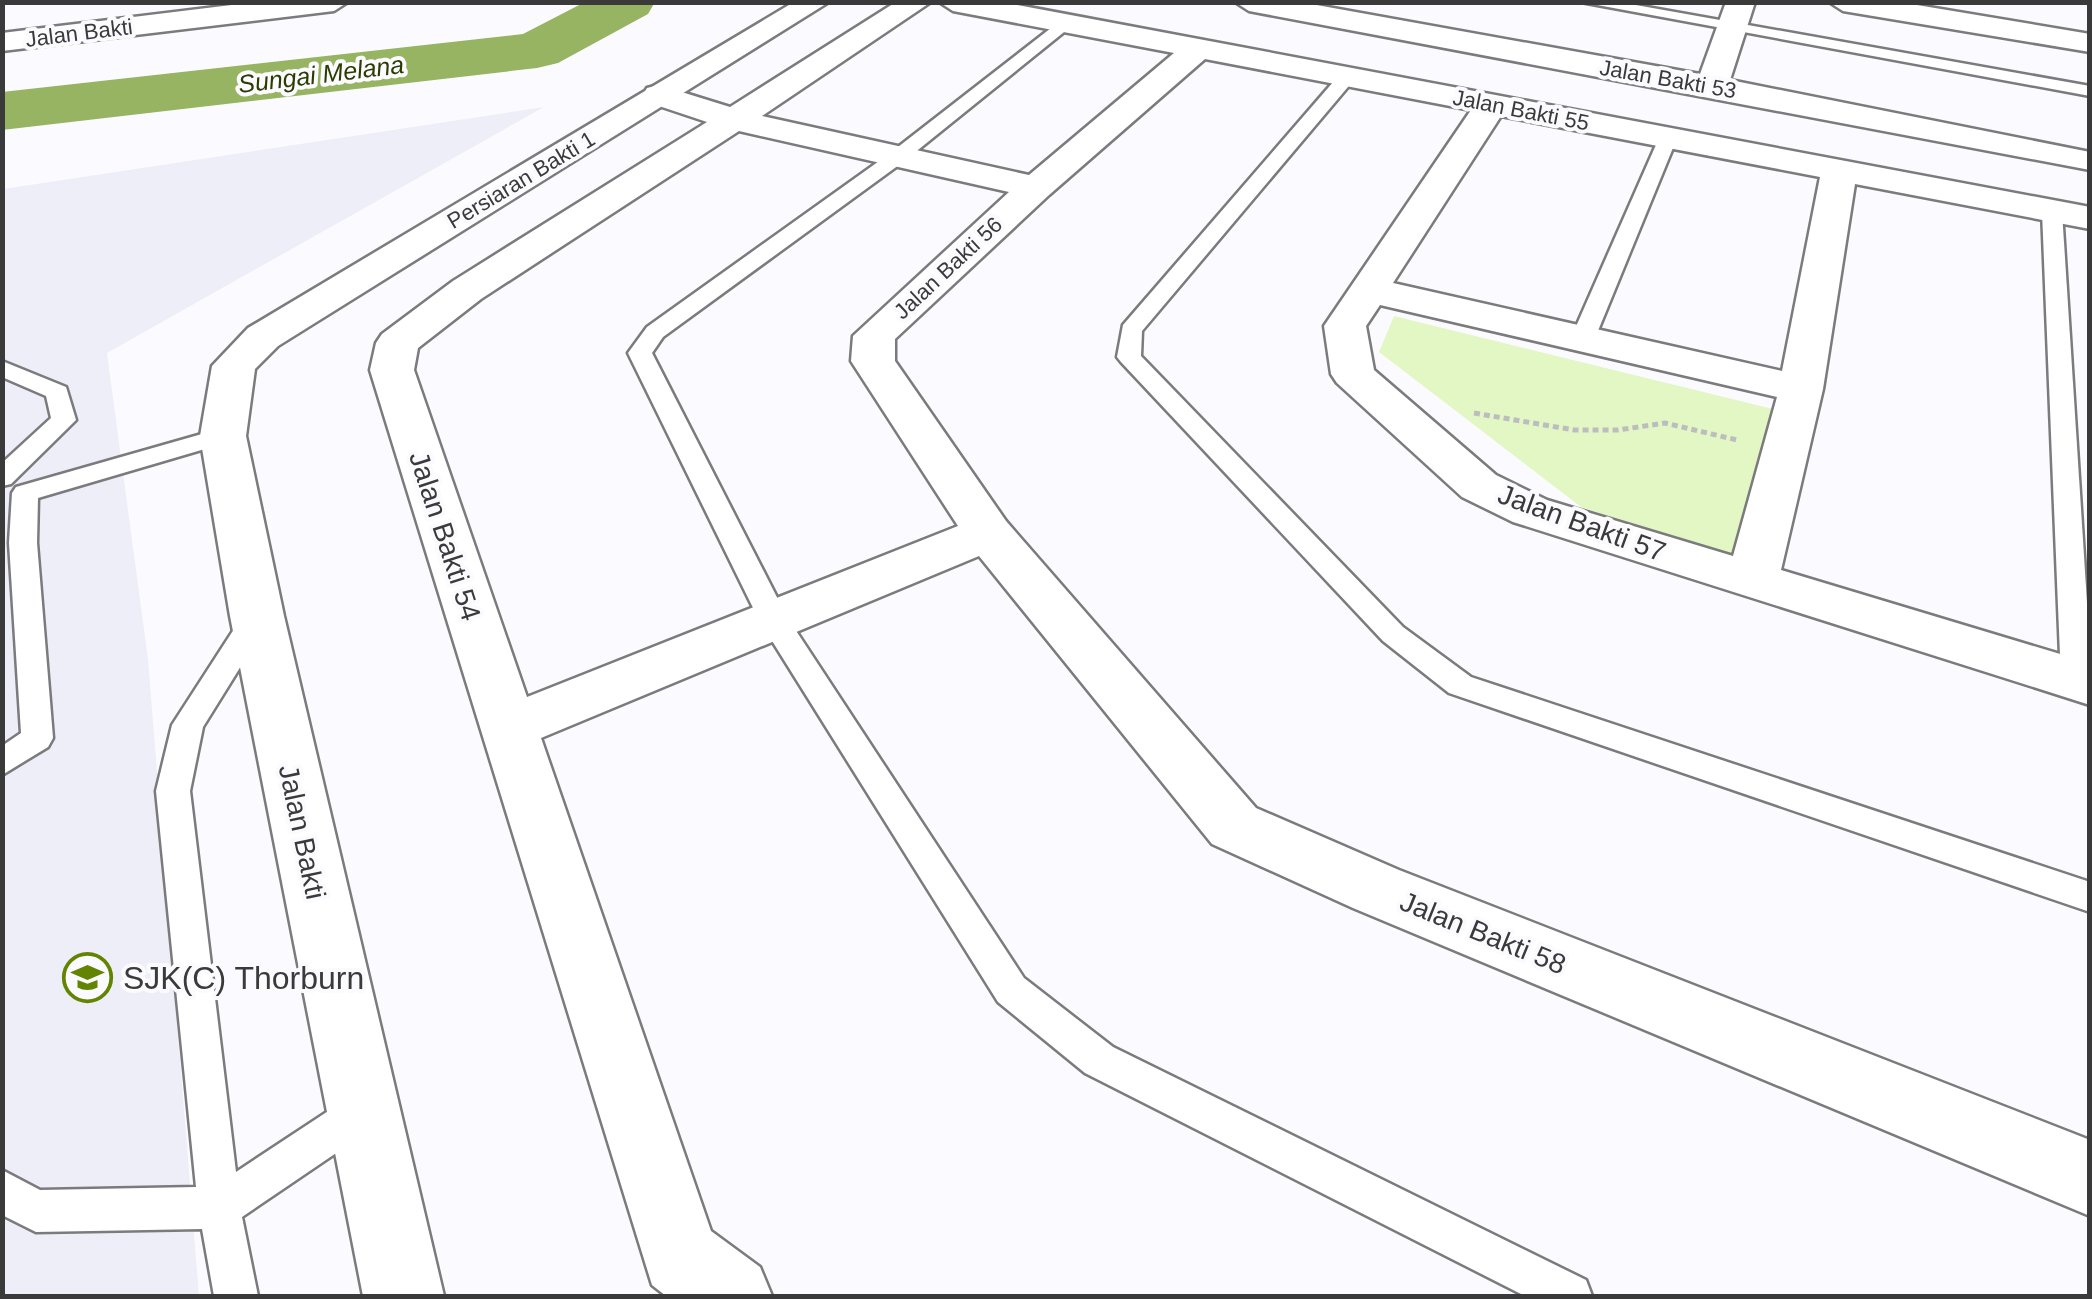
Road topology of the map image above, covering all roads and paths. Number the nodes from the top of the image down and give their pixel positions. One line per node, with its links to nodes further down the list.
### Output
1 (92, 2): 12 (street)
2 (334, 2): 12 (street, Jalan Bakti)
3 (815, 2): 19 (street, Persiaran Bakti 1)
4 (917, 2): 21 (street, Jalan Bakti 54)
5 (953, 2): 11 (street, Jalan Bakti 55)
6 (1249, 2): 9 (street, Jalan Bakti 53)
7 (1590, 2): 10 (lane)
8 (1843, 2): 14 (street)
9 (1342, 10): 17 (street, Jalan Bakti 53)
10 (1737, 15): 17 (street); 18 (lane)
11 (1066, 24): 15 (street, Jalan Bakti 55); 23 (lane)
12 (80, 33): 13 (street, Jalan Bakti)
13 (2, 42)
14 (2090, 42)
15 (1198, 49): 16 (street, Jalan Bakti 55); 26 (street, Jalan Bakti 56)
16 (1347, 77): 20 (street, Jalan Bakti 55); 45 (lane)
17 (1712, 86): 24 (street, Jalan Bakti 53)
18 (2090, 91)
19 (658, 96): 21 (street); 31 (street, Persiaran Bakti 1)
20 (1492, 104): 22 (street, Jalan Bakti 55); 29 (street, Jalan Bakti 57)
21 (736, 120): 23 (street); 43 (street, Jalan Bakti 54)
22 (1668, 138): 25 (street, Jalan Bakti 55); 30 (lane)
23 (896, 158): 26 (street); 41 (lane)
24 (2085, 161)
25 (1839, 170): 27 (street, Jalan Bakti 55); 33 (street)
26 (1036, 186): 38 (street, Jalan Bakti 56)
27 (2052, 211): 28 (street, Jalan Bakti 55); 42 (lane)
28 (2090, 218)
29 (1369, 290): 30 (street); 39 (street, Jalan Bakti 57)
30 (1583, 338): 33 (street)
31 (234, 366): 35 (street, Jalan Bakti)
32 (2, 368): 37 (lane)
33 (1801, 388): 36 (street)
34 (1457, 412): 36 (path)
35 (223, 436): 37 (lane); 40 (street, Jalan Bakti)
36 (1784, 454): 39 (street)
37 (11, 482): 44 (lane)
38 (988, 533): 41 (street); 47 (street, Jalan Bakti 58)
39 (1752, 581): 42 (street, Jalan Bakti 57)
40 (256, 616): 46 (street, Jalan Bakti); 49 (lane)
41 (774, 620): 43 (street); 53 (lane)
42 (2083, 682)
43 (508, 728): 52 (street, Jalan Bakti 54)
44 (2, 763)
45 (2090, 898)
46 (362, 1112): 49 (lane); 51 (street, Jalan Bakti)
47 (2090, 1178)
48 (2, 1192): 49 (lane)
49 (219, 1208): 50 (lane)
50 (236, 1296)
51 (402, 1296)
52 (731, 1296)
53 (1570, 1296)

